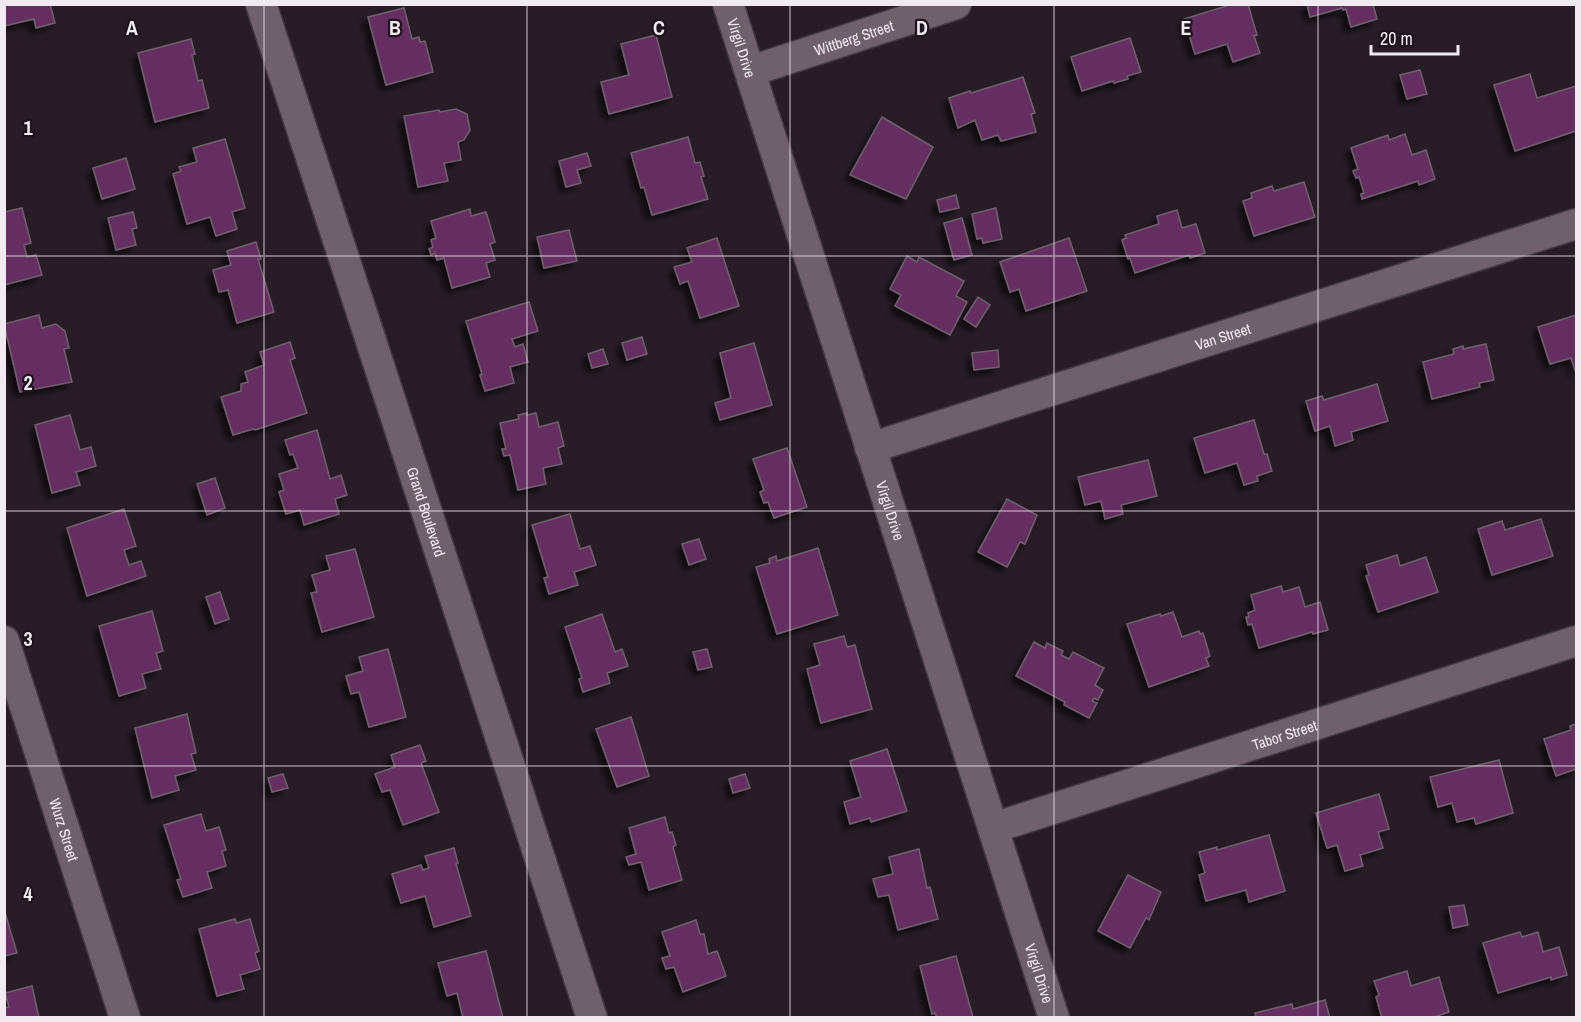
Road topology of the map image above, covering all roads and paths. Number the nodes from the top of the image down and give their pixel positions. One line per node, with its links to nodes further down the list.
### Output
1 (261, 4): 11 (street, Grand Boulevard)
2 (728, 4): 4 (street, Virgil Drive)
3 (956, 4): 4 (street, Wittberg Street)
4 (751, 71): 6 (street, Virgil Drive)
5 (1576, 224): 6 (street, Van Street)
6 (870, 448): 9 (street, Virgil Drive)
7 (1576, 641): 9 (street, Tabor Street)
8 (4, 642): 10 (street, Wurz Street)
9 (993, 828): 12 (street, Virgil Drive)
10 (124, 1017)
11 (592, 1017)
12 (1054, 1017)

